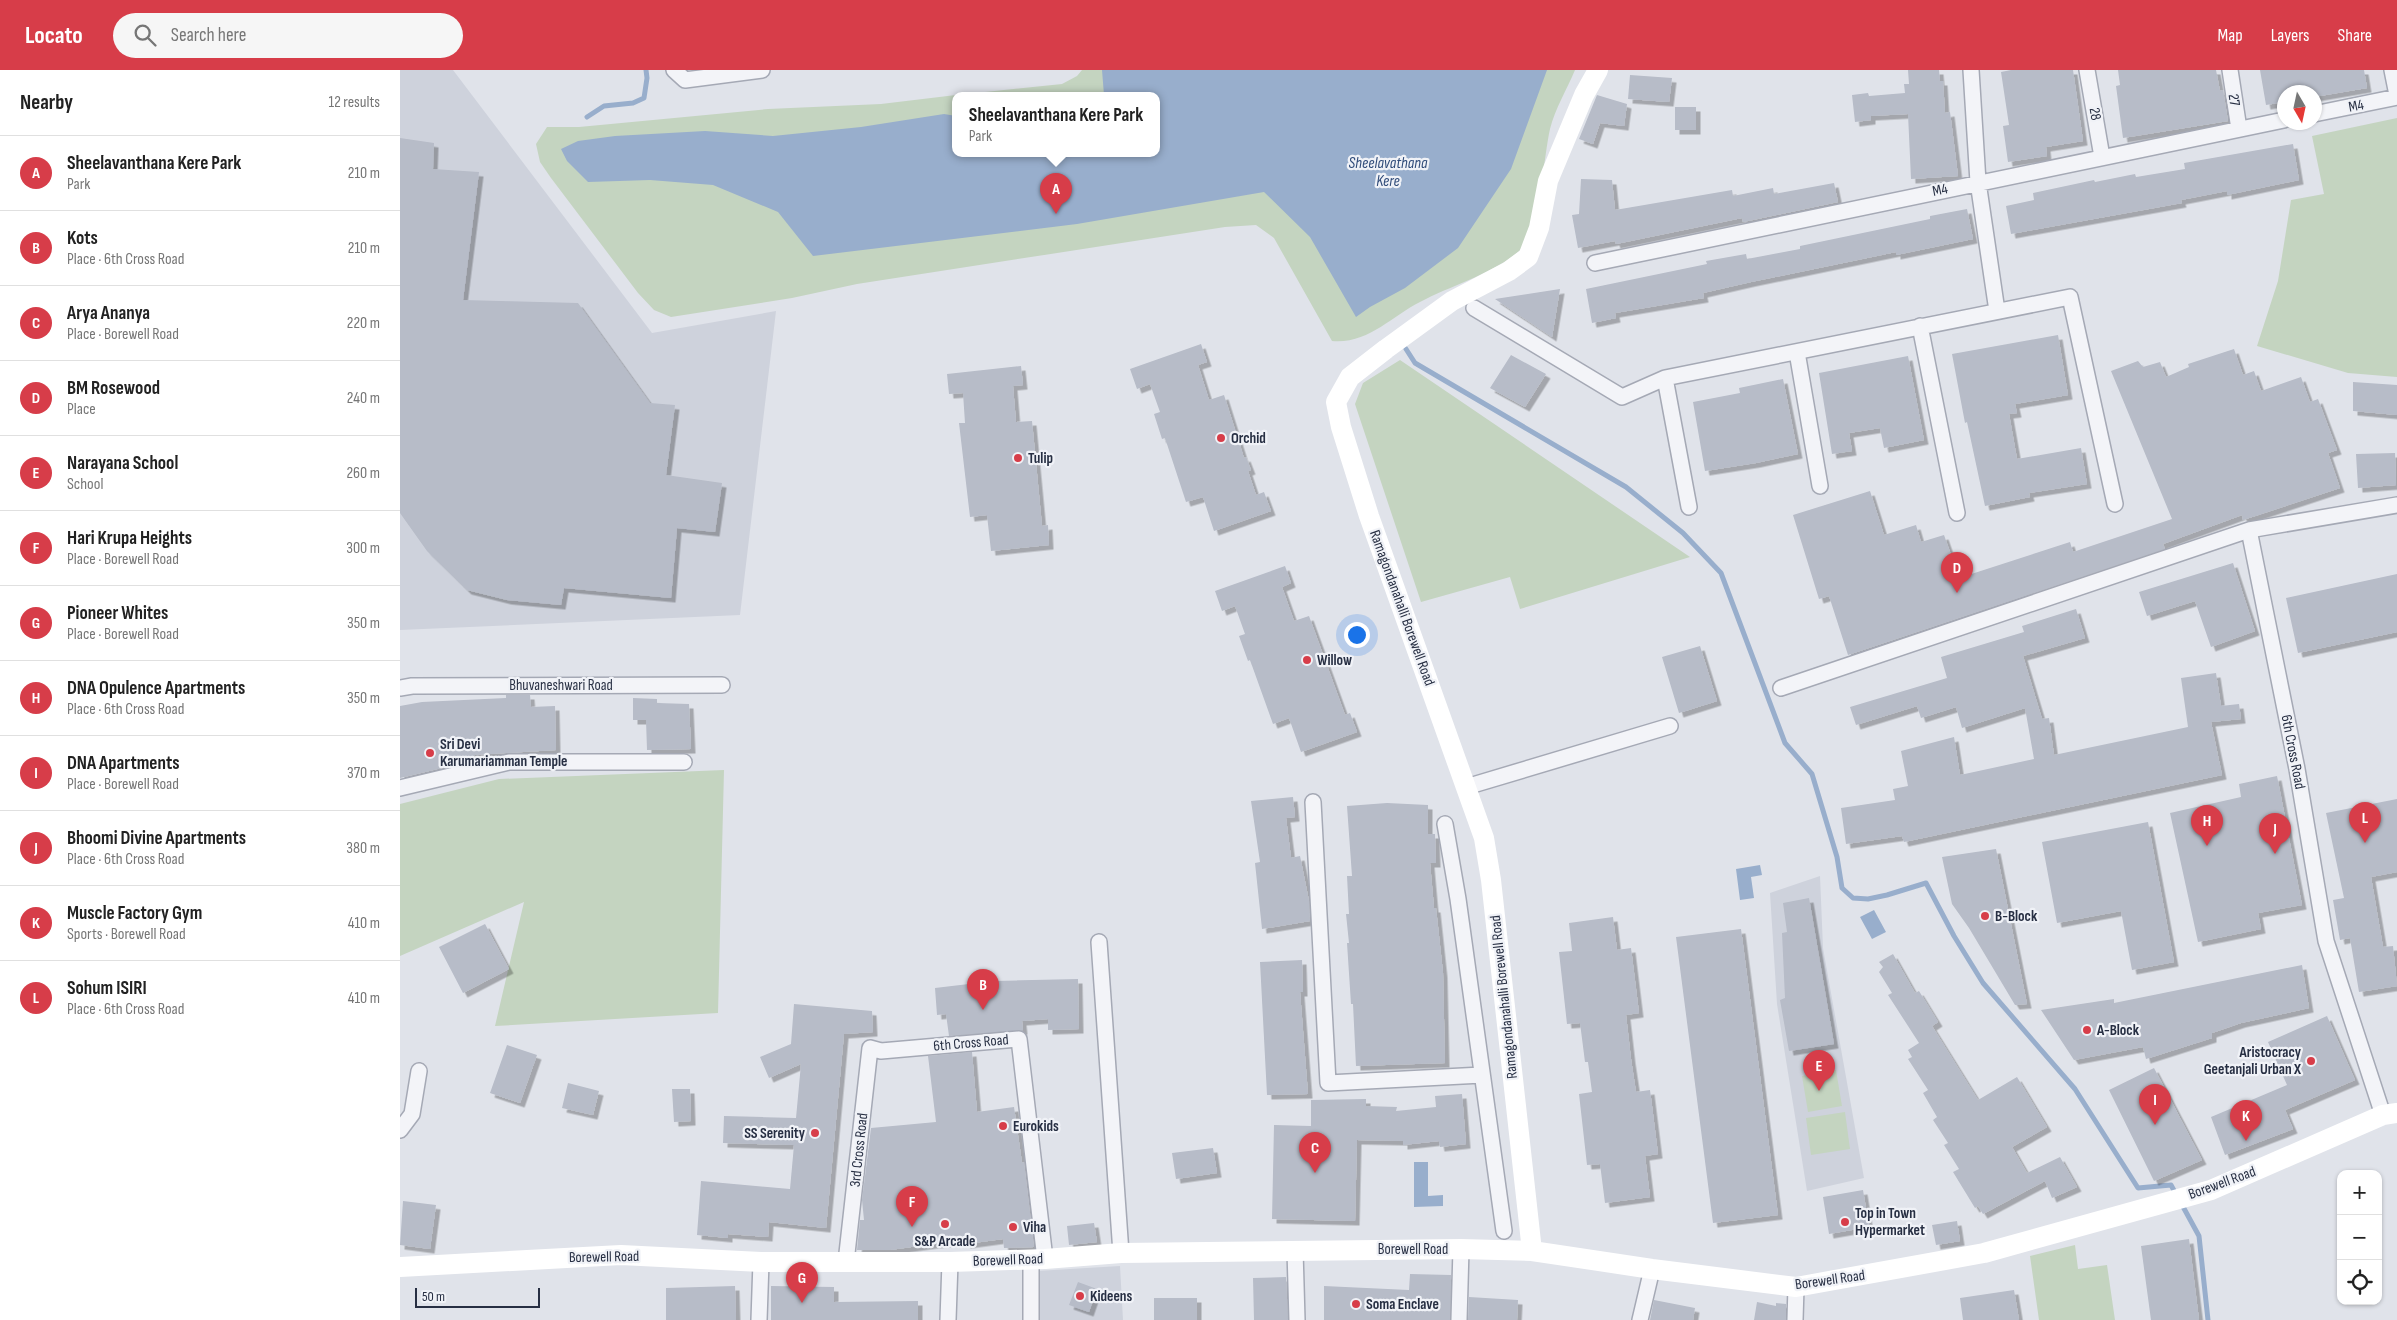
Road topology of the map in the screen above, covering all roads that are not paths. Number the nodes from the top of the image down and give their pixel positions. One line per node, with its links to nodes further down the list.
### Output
1 (674, 70): 2 (street)
2 (762, 70)
3 (1598, 70): 31 (street, Ramagondanahalli Borewell Road)
4 (1971, 70): 13 (street)
5 (2087, 70): 12 (street, 28)
6 (2230, 70): 11 (street, 27)
7 (2392, 70): 8 (street)
8 (2397, 96): 9 (street, M4)
9 (2322, 112)
10 (2277, 121): 11 (street, M4)
11 (2239, 129): 12 (street, M4)
12 (2102, 157): 13 (street, M4)
13 (1978, 182): 14 (street, M4); 16 (street)
14 (1595, 263)
15 (1474, 308): 19 (street)
16 (1997, 311): 17 (street); 21 (street)
17 (1920, 326): 18 (street); 24 (street)
18 (1797, 352): 19 (street); 20 (street)
19 (1665, 378): 23 (street)
20 (1820, 486)
21 (2115, 504)
22 (2397, 505): 25 (street)
23 (1689, 507)
24 (1957, 513)
25 (2249, 530): 28 (street); 39 (street, 6th Cross Road)
26 (722, 685): 27 (street, Bhuvaneshwari Road)
27 (400, 688)
28 (1781, 688)
29 (1670, 726): 31 (street)
30 (684, 762): 32 (street)
31 (1466, 787): 44 (street, Ramagondanahalli Borewell Road)
32 (400, 788)
33 (1313, 802): 38 (street)
34 (1444, 824): 38 (street)
35 (1099, 942): 45 (street)
36 (880, 1051): 46 (street, 6th Cross Road); 48 (street, 3rd Cross Road)
37 (419, 1071): 40 (street)
38 (1482, 1075): 41 (street)
39 (2390, 1114): 52 (street, Borewell Road)
40 (400, 1130)
41 (1504, 1231)
42 (1461, 1249): 43 (street, Borewell Road); 44 (street, Borewell Road); 57 (street)
43 (1295, 1250): 45 (street, Borewell Road); 56 (street)
44 (1532, 1251): 51 (street, Borewell Road)
45 (1121, 1253): 46 (street, Borewell Road)
46 (1038, 1259): 49 (street, Borewell Road); 55 (street)
47 (761, 1262): 48 (street, Borewell Road); 50 (street, Borewell Road); 53 (street)
48 (846, 1262): 49 (street, Borewell Road)
49 (950, 1262): 54 (street)
50 (400, 1267)
51 (1652, 1269): 52 (street, Borewell Road); 58 (street)
52 (1796, 1287): 59 (street)
53 (759, 1320)
54 (948, 1320)
55 (1031, 1320)
56 (1297, 1320)
57 (1459, 1320)
58 (1640, 1320)
59 (1795, 1320)

